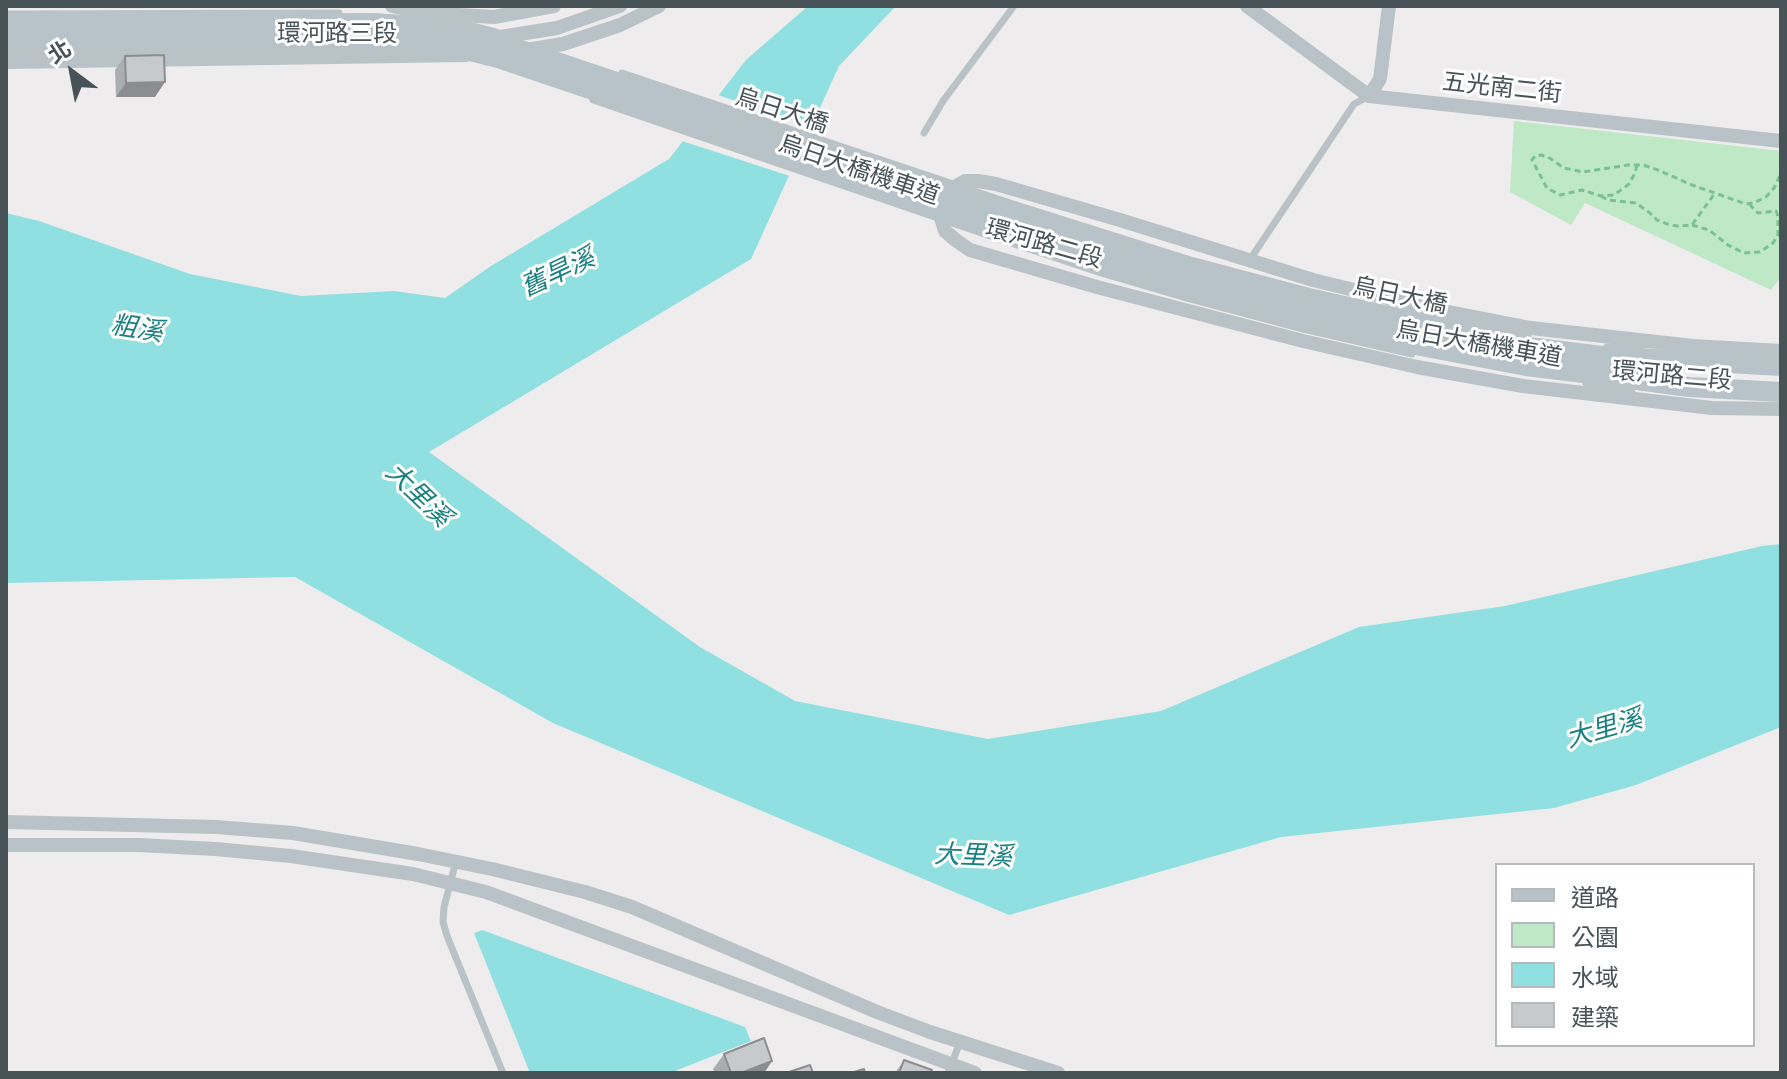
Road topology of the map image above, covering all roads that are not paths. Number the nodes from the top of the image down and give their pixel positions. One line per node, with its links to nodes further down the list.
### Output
1 (554, 6): 7 (street, 環河路三段)
2 (620, 6): 15 (street, 環河路三段)
3 (659, 6): 15 (street, 環河路三段)
4 (1014, 6): 19 (lane)
5 (1247, 6): 17 (street)
6 (1389, 6): 17 (street)
7 (390, 10): 13 (lane, bridge)
8 (342, 13): 9 (lane)
9 (6, 14)
10 (6, 25): 21 (street, 烏日大橋, bridge)
11 (6, 40): 21 (street, 烏日大橋, bridge)
12 (6, 52): 14 (lane, bridge)
13 (568, 55)
14 (469, 60)
15 (6, 61)
16 (613, 70): 21 (lane, 烏日大橋機車道, bridge)
17 (1369, 96): 20 (street, 五光南二街); 22 (lane)
18 (583, 97): 21 (lane, 烏日大橋機車道, bridge)
19 (924, 133)
20 (1781, 141)
21 (1107, 255): 25 (street, 烏日大橋); 27 (lane, 烏日大橋機車道)
22 (1249, 261): 23 (street, 環河路二段); 33 (street, 環河路二段)
23 (1693, 346): 24 (lane); 26 (street, 環河路二段)
24 (1605, 347)
25 (1528, 350): 28 (street, 環河路二段); 32 (street, 環河路二段)
26 (1781, 351)
27 (1419, 356)
28 (1781, 366)
29 (1494, 369): 30 (lane, 烏日大橋機車道)
30 (1554, 379)
31 (1584, 383): 33 (lane, 烏日大橋機車道)
32 (1781, 392)
33 (1693, 406): 34 (street, 環河路二段)
34 (1781, 409)
35 (6, 822): 37 (street)
36 (6, 845): 38 (street)
37 (456, 861): 38 (lane); 39 (street)
38 (450, 883): 40 (street); 41 (lane)
39 (960, 1042): 40 (lane); 43 (street)
40 (950, 1069): 42 (street)
41 (503, 1073)
42 (975, 1073)
43 (1058, 1073)

